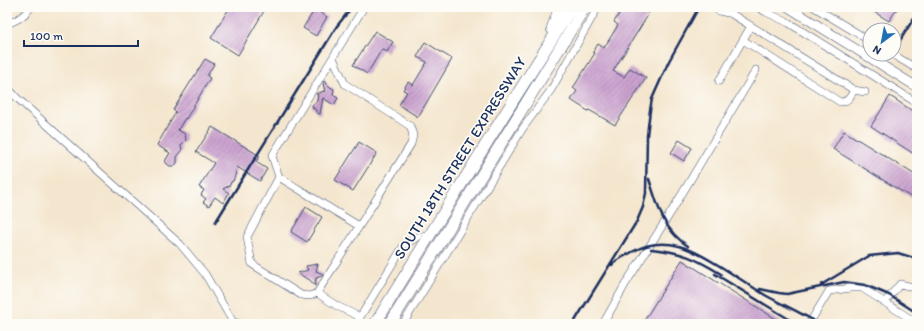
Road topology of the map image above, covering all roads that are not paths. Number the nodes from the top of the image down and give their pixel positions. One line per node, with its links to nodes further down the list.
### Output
1 (31, 7): 14 (street)
2 (364, 7): 18 (street)
3 (560, 7): 21 (highway)
4 (572, 7): 21 (highway, SOUTH 18TH STREET EXPRESSWAY)
5 (575, 7): 34 (street)
6 (585, 7): 39 (highway, SOUTH 18TH STREET EXPRESSWAY)
7 (598, 7): 40 (street)
8 (713, 7): 13 (street)
9 (722, 7): 13 (street)
10 (758, 7): 28 (street)
11 (788, 7): 25 (main road)
12 (814, 7): 16 (street)
13 (730, 13): 15 (street)
14 (7, 24)
15 (751, 26): 17 (street); 26 (street)
16 (862, 36)
17 (743, 40): 23 (street); 26 (street)
18 (333, 58): 29 (street); 30 (street)
19 (902, 60): 20 (street)
20 (917, 69)
21 (533, 70): 38 (highway, SOUTH 18TH STREET EXPRESSWAY, bridge)
22 (756, 70): 41 (street)
23 (719, 81)
24 (7, 87): 36 (street)
25 (917, 87)
26 (854, 90): 27 (street)
27 (865, 92)
28 (917, 104)
29 (279, 177): 30 (street); 32 (street)
30 (359, 226): 32 (street)
31 (917, 288): 33 (street)
32 (317, 293): 34 (street)
33 (885, 302): 35 (street); 42 (street)
34 (360, 317): 37 (street)
35 (917, 323)
36 (240, 324)
37 (356, 324)
38 (375, 324)
39 (390, 324)
40 (403, 324)
41 (603, 324)
42 (808, 324)

